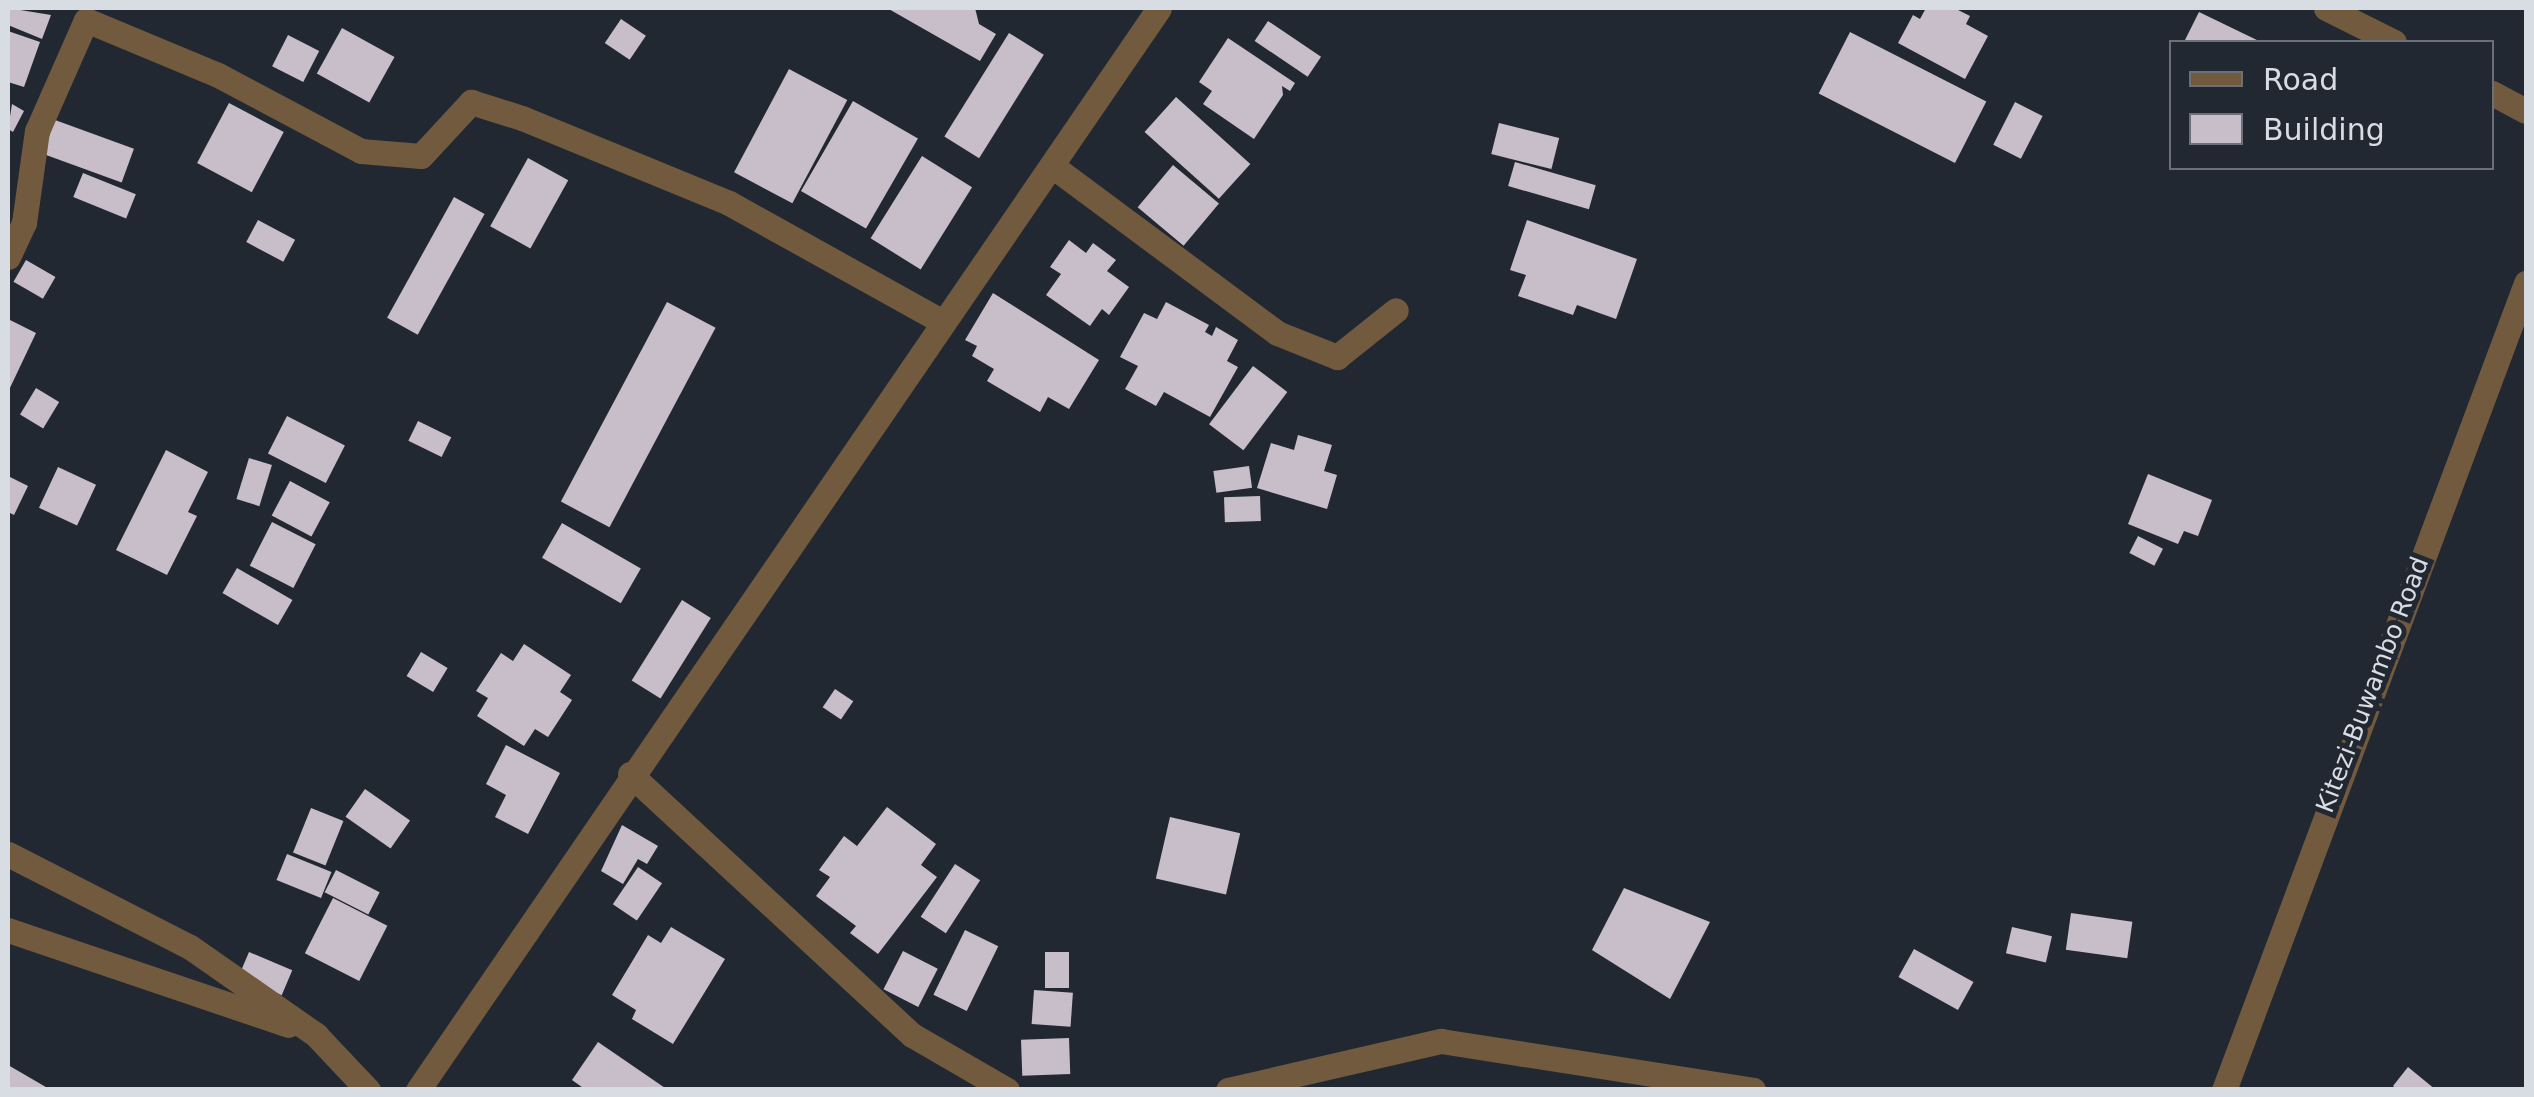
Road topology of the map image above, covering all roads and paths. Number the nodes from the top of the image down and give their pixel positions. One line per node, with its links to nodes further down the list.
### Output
1 (1159, 8): 6 (street)
2 (2326, 8): 3 (street)
3 (2390, 40)
4 (2494, 94): 5 (street)
5 (2526, 111)
6 (1054, 168): 9 (street); 10 (street)
7 (8, 257): 10 (street)
8 (2526, 283): 20 (street, Kitezi-Buwambo Road)
9 (1396, 310)
10 (941, 320): 11 (street)
11 (630, 774): 16 (street); 17 (street)
12 (8, 854): 14 (street)
13 (8, 930): 14 (street)
14 (316, 1035): 15 (street)
15 (368, 1090)
16 (418, 1090)
17 (1007, 1090)
18 (1228, 1090): 19 (street)
19 (1752, 1090)
20 (2224, 1090)

